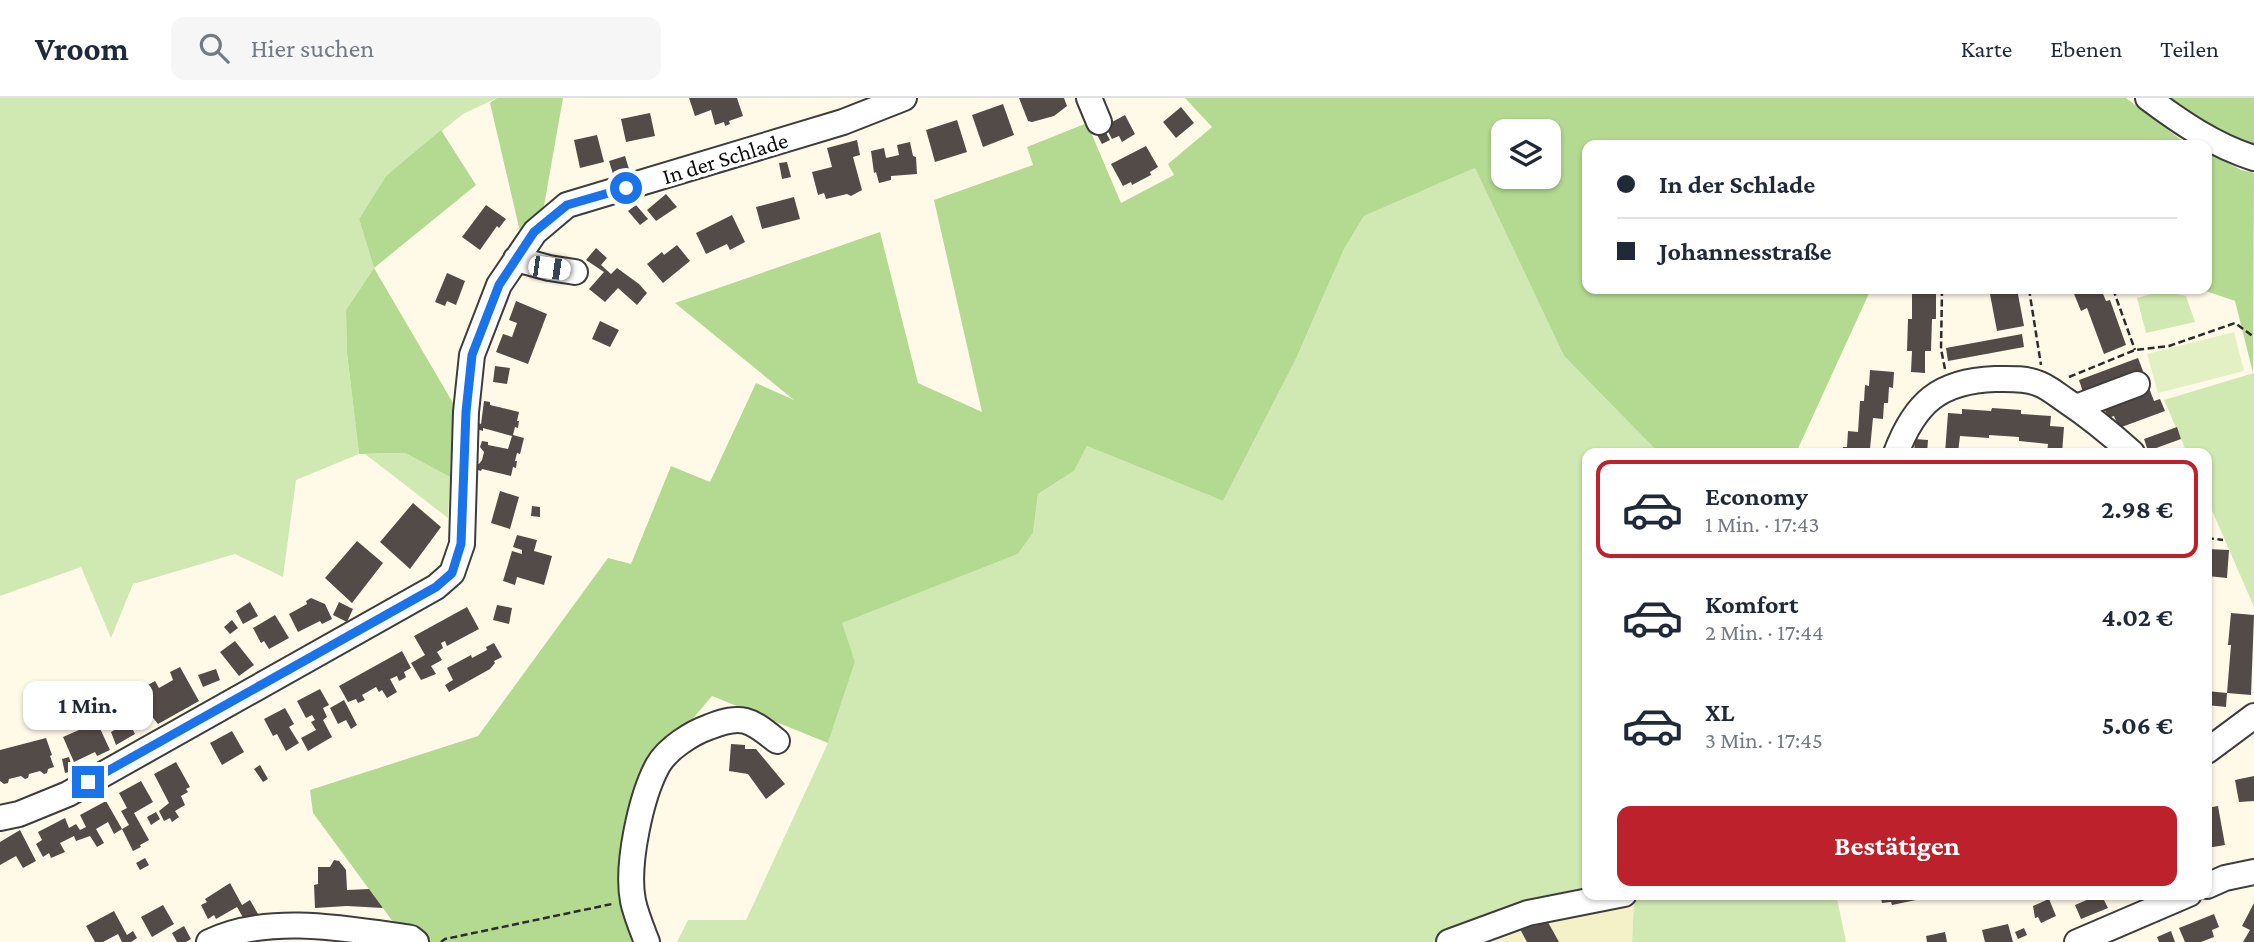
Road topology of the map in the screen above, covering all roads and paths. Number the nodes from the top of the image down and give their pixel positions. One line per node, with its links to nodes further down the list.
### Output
1 (904, 98): 6 (street, In der Schlade)
2 (1089, 98): 4 (street)
3 (2148, 98): 5 (street)
4 (1099, 122)
5 (2254, 158)
6 (516, 259): 7 (street); 24 (street, In der Schlade)
7 (575, 272)
8 (1942, 294): 15 (path)
9 (2030, 294): 13 (path)
10 (2115, 294): 12 (path)
11 (2254, 337): 12 (path)
12 (2135, 350): 13 (path)
13 (2041, 384): 15 (street); 16 (street)
14 (2137, 384): 16 (street)
15 (1948, 387): 17 (street)
16 (2076, 407): 18 (street)
17 (1898, 448)
18 (2126, 448)
19 (2212, 539): 20 (path)
20 (2223, 540)
21 (2254, 716): 23 (street)
22 (777, 741): 27 (street)
23 (2212, 747)
24 (0, 818)
25 (2254, 872): 26 (street)
26 (2212, 884)
27 (633, 899): 32 (path); 33 (street)
28 (1595, 900): 34 (street)
29 (2172, 900): 35 (street)
30 (209, 942): 31 (street)
31 (416, 942)
32 (441, 942)
33 (647, 942)
34 (1449, 942)
35 (2077, 942)

